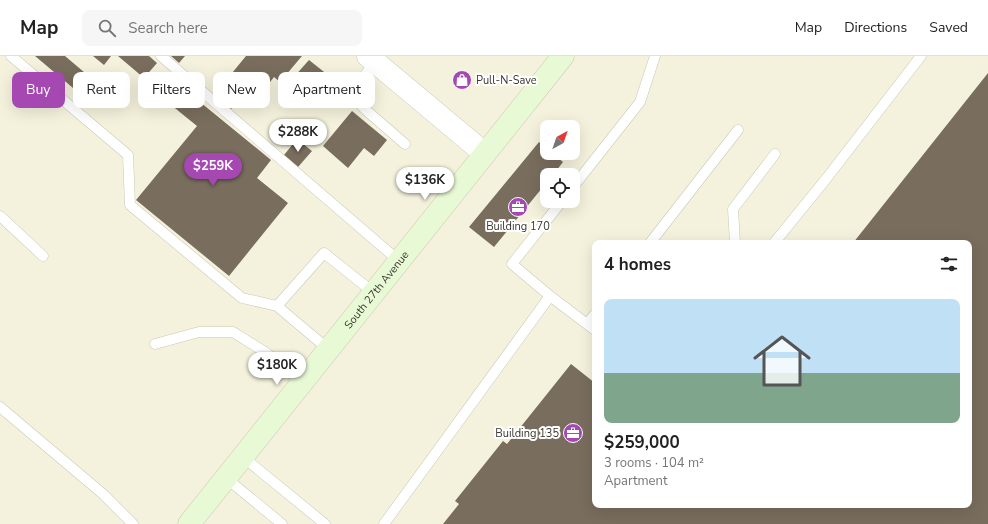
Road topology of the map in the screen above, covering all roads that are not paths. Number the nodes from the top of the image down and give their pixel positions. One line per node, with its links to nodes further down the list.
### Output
1 (11, 56): 21 (lane)
2 (161, 56): 18 (lane)
3 (563, 56): 9 (main road, South 27th Avenue)
4 (654, 56): 11 (lane)
5 (921, 56): 16 (lane)
6 (372, 59): 8 (lane); 9 (street)
7 (738, 130): 14 (lane)
8 (405, 144)
9 (484, 153): 18 (main road, South 27th Avenue)
10 (775, 154): 15 (lane)
11 (580, 178)
12 (556, 208): 20 (lane)
13 (0, 216): 17 (lane)
14 (652, 240)
15 (735, 240)
16 (776, 240)
17 (43, 256)
18 (398, 261): 19 (main road, South 27th Avenue)
19 (374, 292): 21 (lane); 24 (main road, South 27th Avenue)
20 (550, 296): 22 (lane); 33 (lane)
21 (277, 306): 24 (lane)
22 (591, 327)
23 (155, 344): 25 (lane)
24 (328, 349): 25 (main road, South 27th Avenue)
25 (302, 382): 27 (main road, South 27th Avenue)
26 (0, 407): 29 (lane)
27 (243, 457): 28 (main road, South 27th Avenue); 32 (lane)
28 (226, 478): 30 (main road, South 27th Avenue); 31 (lane)
29 (133, 524)
30 (189, 524)
31 (282, 524)
32 (325, 524)
33 (384, 524)

